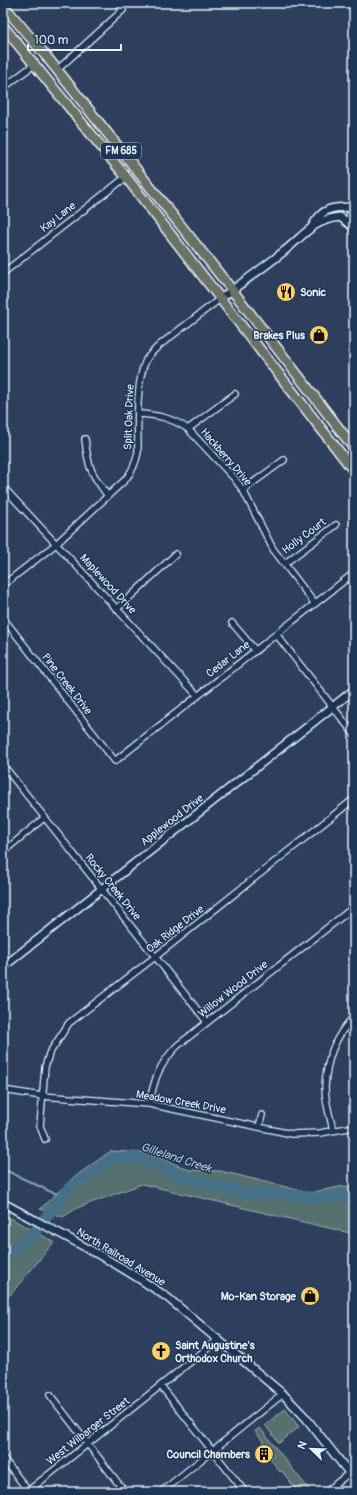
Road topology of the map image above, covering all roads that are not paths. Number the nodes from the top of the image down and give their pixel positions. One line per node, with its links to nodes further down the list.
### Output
1 (117, 3): 5 (street)
2 (6, 9): 5 (main road, FM 685)
3 (3, 26): 4 (main road, FM 685)
4 (35, 64): 6 (street); 7 (main road, FM 685)
5 (57, 70): 12 (main road, FM 685)
6 (3, 88)
7 (126, 177): 11 (street, Kay Lane); 13 (main road, FM 685)
8 (354, 207): 9 (street); 10 (street)
9 (312, 227): 10 (street); 12 (street)
10 (353, 227)
11 (3, 273)
12 (232, 290): 13 (street); 18 (main road, FM 685)
13 (221, 298): 15 (street, Split Oak Drive); 20 (main road, FM 685)
14 (235, 394): 16 (street)
15 (139, 414): 16 (street, Hackberry Drive); 23 (street, Split Oak Drive)
16 (188, 429): 22 (street, Hackberry Drive)
17 (85, 439): 23 (street)
18 (354, 448)
19 (284, 460): 22 (street)
20 (354, 470)
21 (3, 487): 25 (street, Maplewood Drive)
22 (243, 490): 27 (street, Hackberry Drive)
23 (108, 496): 25 (street, Split Oak Drive)
24 (336, 525): 27 (street, Holly Court)
25 (56, 544): 29 (street, Split Oak Drive); 31 (street, Maplewood Drive)
26 (176, 554): 31 (street)
27 (284, 564): 30 (street, Hackberry Drive)
28 (354, 573): 30 (street, Cedar Lane)
29 (3, 585)
30 (315, 604): 34 (street, Cedar Lane)
31 (117, 609): 37 (street, Maplewood Drive)
32 (3, 618): 40 (street, Pine Creek Drive)
33 (232, 623): 35 (street)
34 (276, 634): 35 (street, Cedar Lane); 38 (street)
35 (256, 651): 37 (street, Cedar Lane)
36 (354, 690): 38 (street, Applewood Drive)
37 (198, 696): 40 (street, Cedar Lane)
38 (333, 707): 39 (street); 45 (street, Applewood Drive)
39 (354, 734)
40 (115, 761)
41 (3, 765): 43 (street, Rocky Creek Drive)
42 (354, 799): 47 (street, Oak Ridge Drive)
43 (44, 818): 44 (street); 45 (street, Rocky Creek Drive)
44 (3, 852)
45 (102, 889): 47 (street, Rocky Creek Drive); 48 (street, Applewood Drive)
46 (354, 907): 50 (street, Willow Wood Drive)
47 (155, 957): 50 (street, Rocky Creek Drive); 52 (street, Oak Ridge Drive)
48 (3, 967)
49 (354, 1017): 57 (street)
50 (207, 1022): 53 (street, Willow Wood Drive)
51 (3, 1090): 52 (street, Meadow Creek Drive)
52 (42, 1096): 53 (street, Meadow Creek Drive); 58 (street, Oak Ridge Drive)
53 (149, 1104): 55 (street, Meadow Creek Drive)
54 (262, 1115): 55 (street)
55 (259, 1127): 57 (street, Meadow Creek Drive)
56 (354, 1127): 57 (street, Meadow Creek Drive)
57 (333, 1130)
58 (46, 1139)
59 (3, 1203): 60 (street, North Railroad Avenue)
60 (219, 1339): 61 (street, West Wilbarger Street); 62 (street, North Railroad Avenue)
61 (161, 1386): 64 (street, West Wilbarger Street); 65 (street)
62 (283, 1394): 65 (street); 67 (street, North Railroad Avenue)
63 (50, 1395): 64 (street)
64 (88, 1444): 68 (street, West Wilbarger Street); 69 (street)
65 (213, 1451): 70 (street); 71 (street)
66 (3, 1458): 68 (street)
67 (352, 1476): 72 (street)
68 (28, 1492)
69 (125, 1492)
70 (161, 1492)
71 (245, 1492)
72 (326, 1492)

